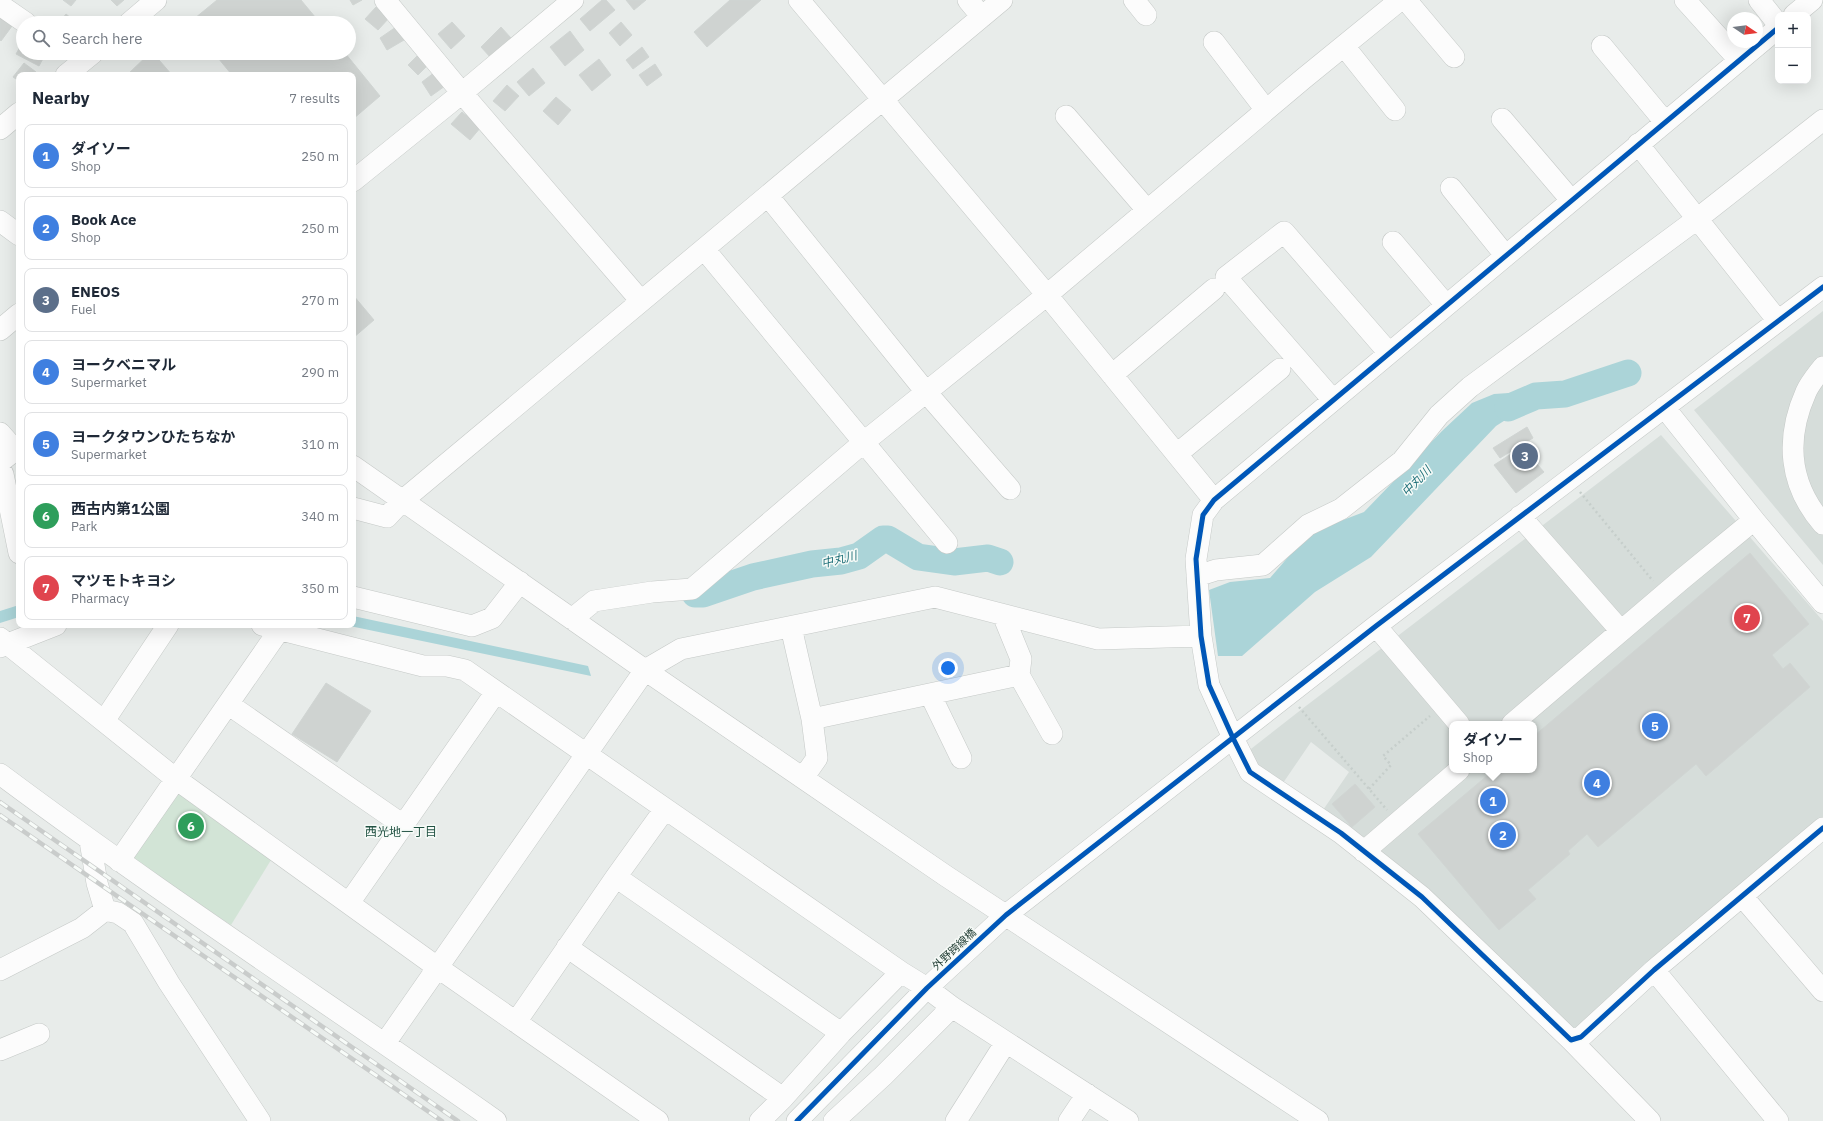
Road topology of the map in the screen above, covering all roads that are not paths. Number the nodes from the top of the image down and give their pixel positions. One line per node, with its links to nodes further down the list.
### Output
1 (156, 0): 15 (street)
2 (385, 0): 26 (street)
3 (573, 0): 26 (street)
4 (799, 0): 27 (street)
5 (968, 0): 16 (street)
6 (1002, 0): 16 (street)
7 (1400, 0): 20 (street)
8 (1406, 0): 22 (street)
9 (1685, 0): 24 (street)
10 (1759, 0): 17 (street)
11 (1812, 0): 13 (street)
12 (0, 5): 14 (street)
13 (1798, 12)
14 (16, 16)
15 (137, 16)
16 (982, 17): 27 (street)
17 (1775, 20)
18 (1775, 30): 24 (street)
19 (1214, 42): 28 (street)
20 (1344, 46): 28 (street); 29 (street)
21 (1602, 46): 34 (street)
22 (1454, 57)
23 (79, 60): 25 (street)
24 (1739, 60): 34 (street)
25 (69, 72)
26 (462, 93): 37 (street); 51 (street)
27 (883, 99): 39 (street); 50 (street)
28 (1266, 110): 41 (street)
29 (1395, 110)
30 (16, 116): 35 (street)
31 (1066, 116): 41 (street)
32 (1502, 119): 40 (street)
33 (1823, 120): 42 (street)
34 (1665, 122): 36 (street)
35 (0, 129)
36 (1638, 144): 40 (street); 42 (street)
37 (356, 179)
38 (1451, 188): 47 (street)
39 (768, 196): 46 (street); 60 (street)
40 (1571, 200): 47 (street)
41 (1147, 210): 50 (street)
42 (1696, 219): 54 (street); 77 (street)
43 (0, 221): 44 (street)
44 (16, 233)
45 (1393, 242): 52 (street)
46 (704, 249): 51 (street); 64 (street)
47 (1505, 255): 52 (street)
48 (1823, 287): 54 (street, 外野跨線橋)
49 (1214, 289): 59 (street)
50 (1046, 295): 59 (street); 60 (street)
51 (641, 301): 70 (street)
52 (1446, 305): 56 (street)
53 (16, 317): 55 (street)
54 (1778, 321): 62 (street, 外野跨線橋)
55 (0, 330)
56 (1389, 353): 61 (street); 61 (street)
57 (1823, 367): 74 (street)
58 (1280, 369): 65 (street)
59 (1112, 375): 65 (street)
60 (926, 392): 64 (street); 68 (street)
61 (1333, 400): 69 (street)
62 (1664, 407): 72 (street, 外野跨線橋); 73 (street)
63 (0, 433): 66 (street)
64 (864, 442): 76 (street); 82 (street)
65 (1177, 454): 69 (street)
66 (9, 463): 75 (street)
67 (356, 468): 70 (street)
68 (1010, 489)
69 (1214, 500): 77 (street)
70 (402, 501): 71 (street); 78 (street)
71 (356, 509)
72 (1520, 516): 83 (street, 外野跨線橋); 89 (street)
73 (1754, 520): 80 (street); 89 (street)
74 (1823, 524)
75 (16, 526)
76 (947, 543)
77 (1197, 576): 90 (street)
78 (520, 582): 79 (street); 82 (street)
79 (356, 598)
80 (1823, 603)
81 (1003, 615): 84 (street); 90 (street); 93 (street)
82 (572, 619): 92 (street)
83 (1376, 626): 99 (street); 102 (street, 外野跨線橋)
84 (791, 627): 92 (street); 97 (street)
85 (47, 628): 91 (street)
86 (166, 628): 98 (street)
87 (270, 628): 96 (street)
88 (275, 628): 94 (street)
89 (1621, 631): 100 (street)
90 (1201, 636): 102 (street)
91 (2, 643): 98 (street)
92 (645, 670): 103 (street); 107 (street)
93 (1019, 675): 95 (street); 101 (street)
94 (496, 692): 103 (street); 110 (street)
95 (930, 694): 97 (street); 104 (street)
96 (228, 704): 108 (street); 110 (street)
97 (812, 719): 107 (street)
98 (104, 721): 108 (street)
99 (1456, 721)
100 (1516, 721)
101 (1052, 734)
102 (1233, 738): 113 (street); 119 (street, 外野跨線橋)
103 (585, 754): 109 (street); 122 (street)
104 (961, 758)
105 (1455, 773): 113 (street)
106 (0, 774): 112 (street)
107 (803, 778): 119 (street)
108 (176, 779): 114 (street); 117 (street)
109 (665, 809): 115 (street); 124 (street)
110 (403, 825): 117 (street)
111 (1823, 828): 116 (street)
112 (90, 841): 114 (street); 118 (street)
113 (1362, 851): 131 (street)
114 (119, 861): 133 (street)
115 (616, 877): 120 (street); 129 (street)
116 (1742, 896): 123 (street); 125 (street)
117 (349, 903): 122 (street)
118 (105, 910): 121 (street); 137 (street)
119 (1006, 915): 126 (street, 外野跨線橋); 146 (street)
120 (567, 947): 128 (street); 136 (street)
121 (2, 965)
122 (437, 967): 128 (street); 133 (street)
123 (1654, 970): 131 (street); 148 (street)
124 (901, 972): 126 (street); 129 (street)
125 (1823, 991)
126 (922, 993): 127 (street); 141 (street, 外野跨線橋)
127 (952, 1007): 132 (street); 142 (street)
128 (516, 1022): 139 (street)
129 (841, 1033): 136 (street)
130 (39, 1034): 134 (street)
131 (1571, 1040): 147 (street)
132 (1006, 1042): 135 (street); 143 (street)
133 (385, 1043): 138 (street)
134 (0, 1050)
135 (1086, 1094): 144 (street); 145 (street)
136 (783, 1098): 140 (street)
137 (260, 1121)
138 (496, 1121)
139 (658, 1121)
140 (760, 1121)
141 (797, 1121)
142 (834, 1121)
143 (956, 1121)
144 (1069, 1121)
145 (1128, 1121)
146 (1318, 1121)
147 (1650, 1121)
148 (1778, 1121)

